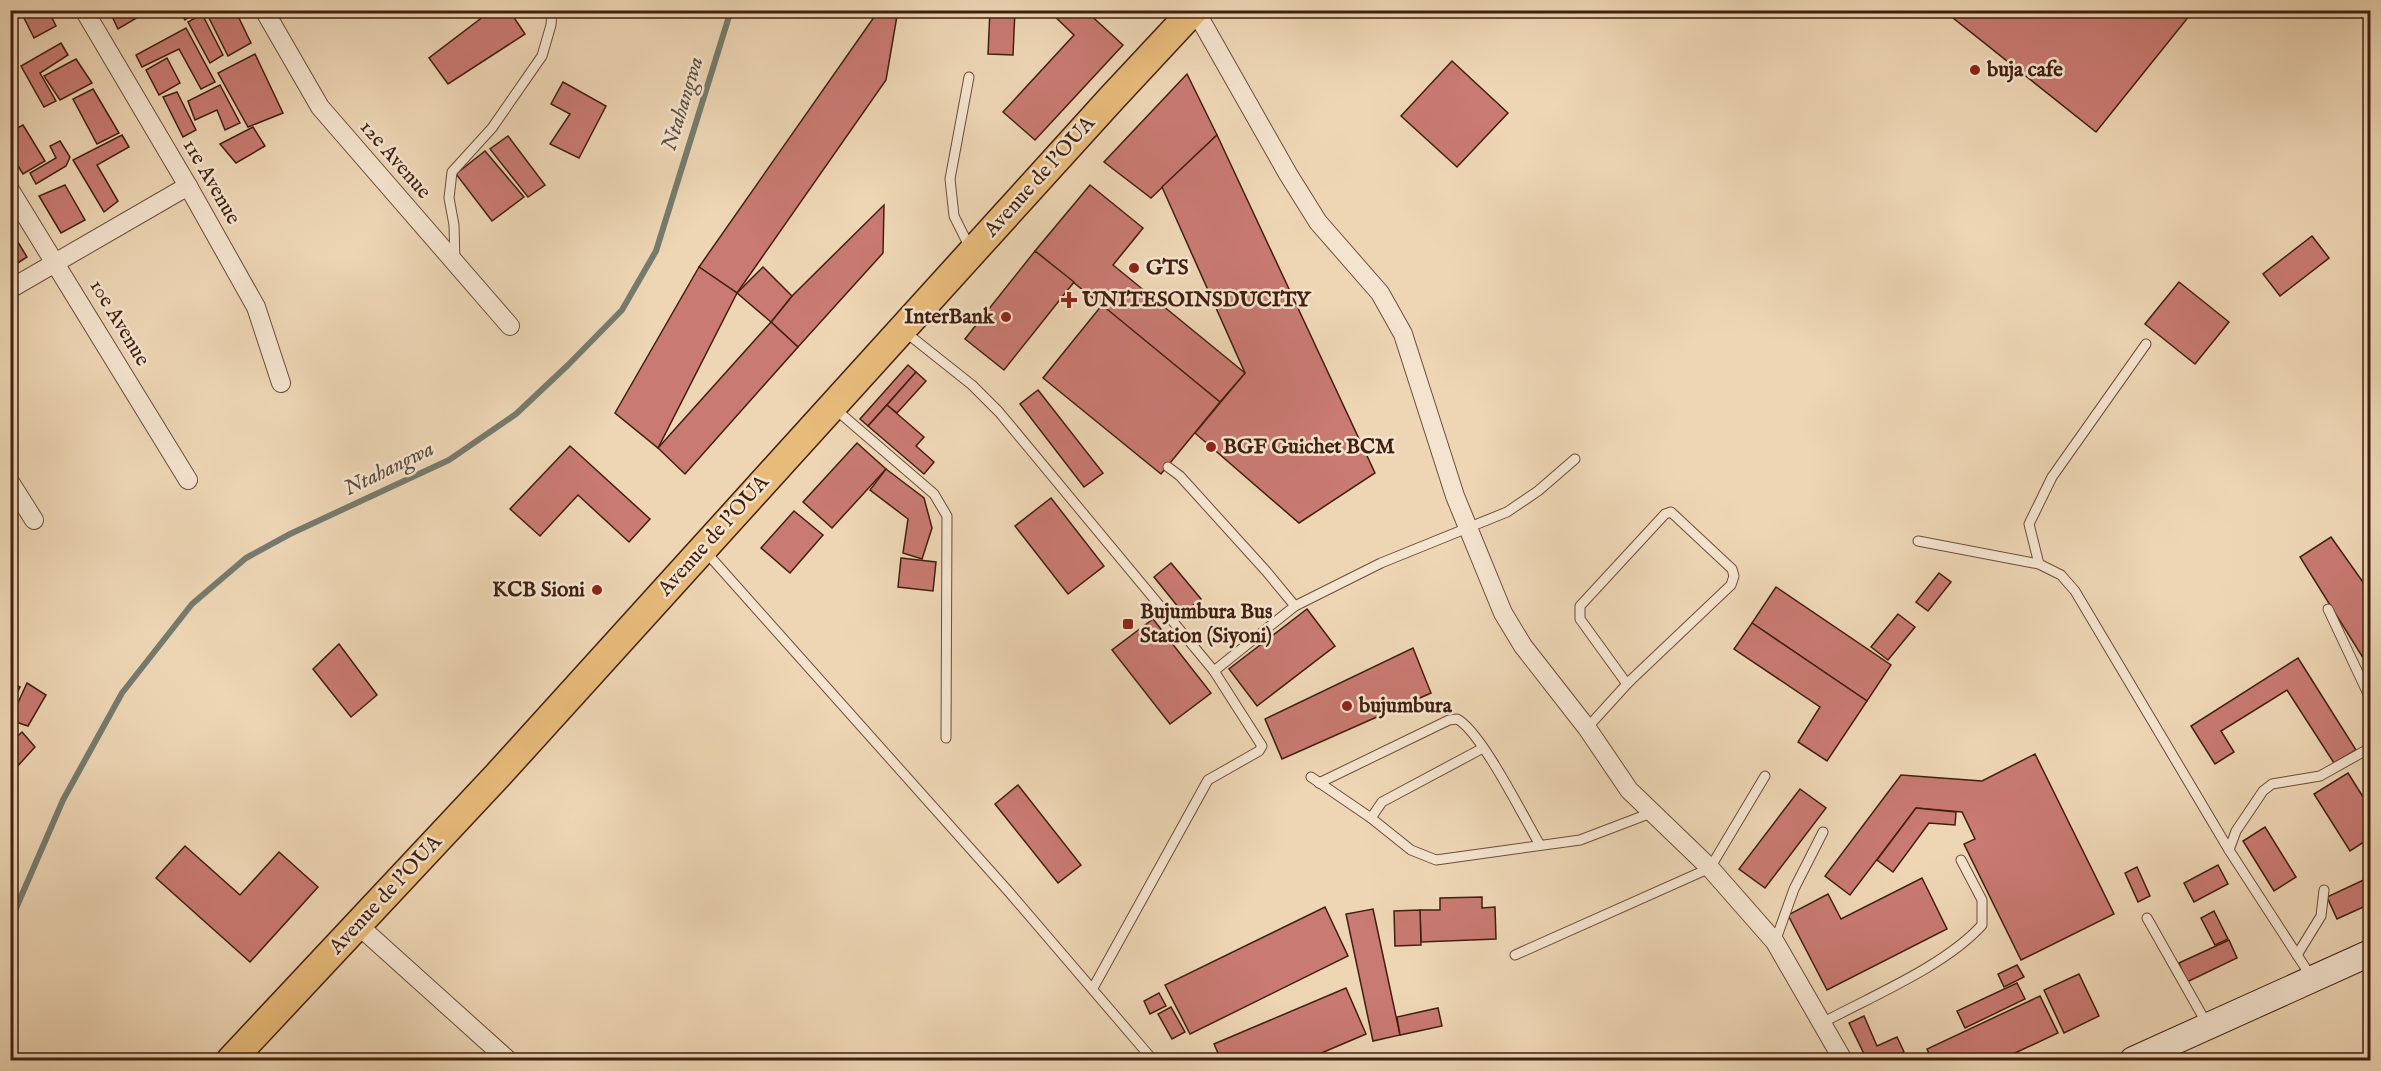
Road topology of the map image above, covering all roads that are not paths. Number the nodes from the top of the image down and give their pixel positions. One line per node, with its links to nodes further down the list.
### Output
1 (84, 10): 6 (street, 11e Avenue)
2 (264, 10): 9 (street, 12e Avenue)
3 (552, 10): 9 (lane)
4 (1195, 10): 8 (main road, Avenue de l'OUA); 22 (street)
5 (969, 77): 8 (lane)
6 (188, 186): 10 (street); 15 (street, 11e Avenue)
7 (10, 190): 10 (street, 10e Avenue)
8 (972, 252): 13 (main road, Avenue de l'OUA)
9 (455, 263): 12 (street, 12e Avenue)
10 (56, 264): 11 (street); 19 (street, 10e Avenue)
11 (10, 289)
12 (510, 326)
13 (902, 330): 16 (main road, Avenue de l'OUA); 28 (lane)
14 (2146, 344): 25 (lane)
15 (281, 383)
16 (832, 406): 24 (main road, Avenue de l'OUA); 32 (lane)
17 (1575, 459): 22 (lane)
18 (1168, 467): 26 (lane)
19 (188, 480)
20 (10, 482): 21 (street)
21 (34, 520)
22 (1467, 527): 26 (lane); 31 (street)
23 (1918, 541): 25 (lane)
24 (703, 549): 47 (main road, Avenue de l'OUA); 53 (lane)
25 (2039, 564): 42 (lane)
26 (1295, 606): 28 (lane)
27 (2328, 609): 30 (lane)
28 (1214, 671): 53 (lane)
29 (1627, 684): 29 (lane); 31 (lane)
30 (2370, 698)
31 (1587, 728): 38 (street)
32 (946, 738)
33 (1483, 748): 37 (lane); 39 (lane); 41 (lane)
34 (2370, 748): 42 (lane)
35 (1765, 776): 44 (lane)
36 (1311, 777): 37 (lane)
37 (1319, 783): 39 (lane)
38 (1651, 813): 41 (lane); 44 (street)
39 (1371, 818): 41 (lane)
40 (1824, 832): 48 (lane)
41 (1540, 845)
42 (2229, 850): 51 (lane)
43 (1961, 860): 54 (lane)
44 (1710, 868): 48 (street); 50 (lane)
45 (2324, 890): 51 (lane)
46 (2147, 918): 55 (lane)
47 (358, 925): 56 (main road, Avenue de l'OUA); 57 (street)
48 (1775, 942): 54 (street)
49 (2370, 953): 52 (street)
50 (1515, 955)
51 (2297, 955): 52 (lane)
52 (2313, 980): 55 (street)
53 (1093, 988): 58 (lane)
54 (1822, 1023): 59 (street)
55 (2208, 1026): 60 (street)
56 (231, 1060)
57 (508, 1060)
58 (1153, 1060)
59 (1843, 1060)
60 (2133, 1060)

